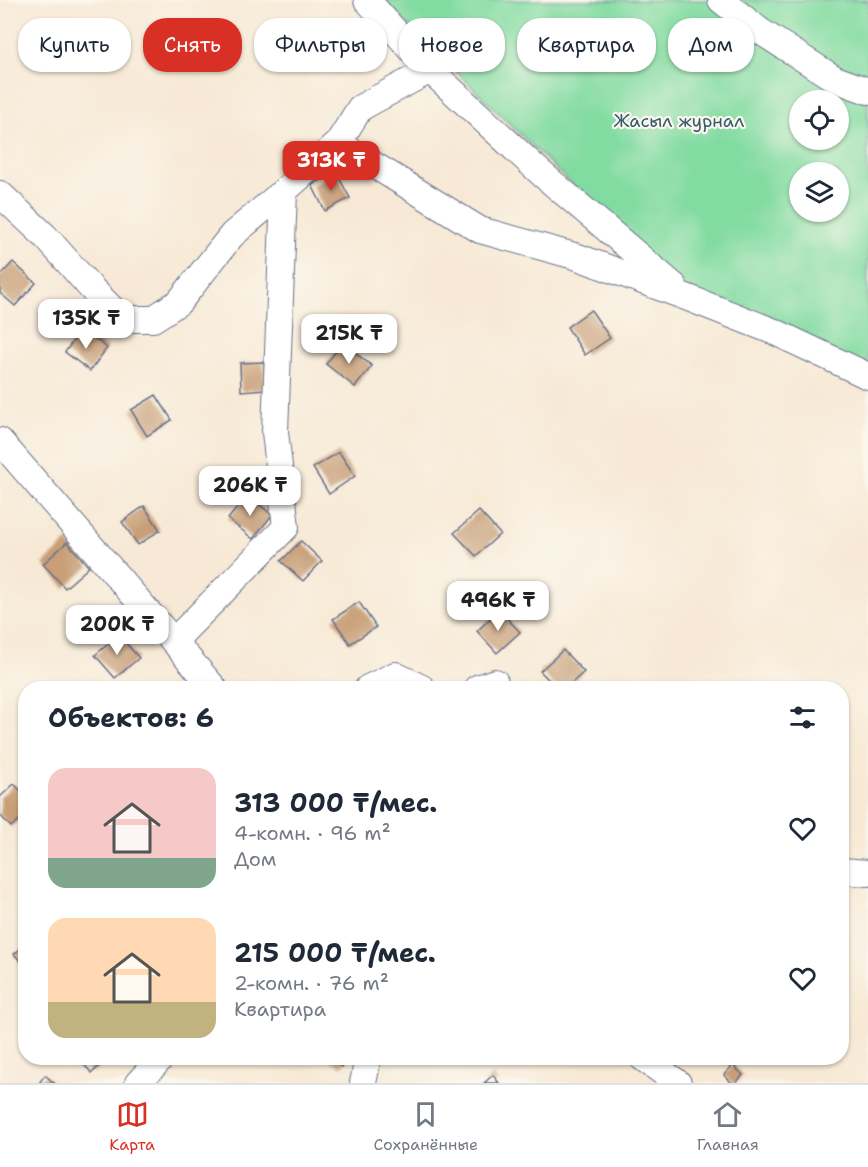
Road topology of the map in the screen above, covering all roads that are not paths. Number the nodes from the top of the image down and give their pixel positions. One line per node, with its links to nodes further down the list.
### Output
1 (368, 0): 3 (street)
2 (721, 0): 6 (street)
3 (399, 35)
4 (426, 72): 7 (street)
5 (432, 72): 10 (street)
6 (868, 91)
7 (338, 143): 8 (street); 10 (street)
8 (284, 191): 9 (street); 13 (street)
9 (0, 194)
10 (686, 297): 11 (street)
11 (868, 376)
12 (0, 441): 13 (street)
13 (174, 641): 14 (street)
14 (208, 681)
15 (383, 681): 16 (street)
16 (407, 681)
17 (849, 872): 18 (street)
18 (868, 873)
19 (155, 1065): 22 (street)
20 (367, 1065): 23 (street)
21 (653, 1065): 24 (street)
22 (138, 1083)
23 (363, 1083)
24 (678, 1083)

